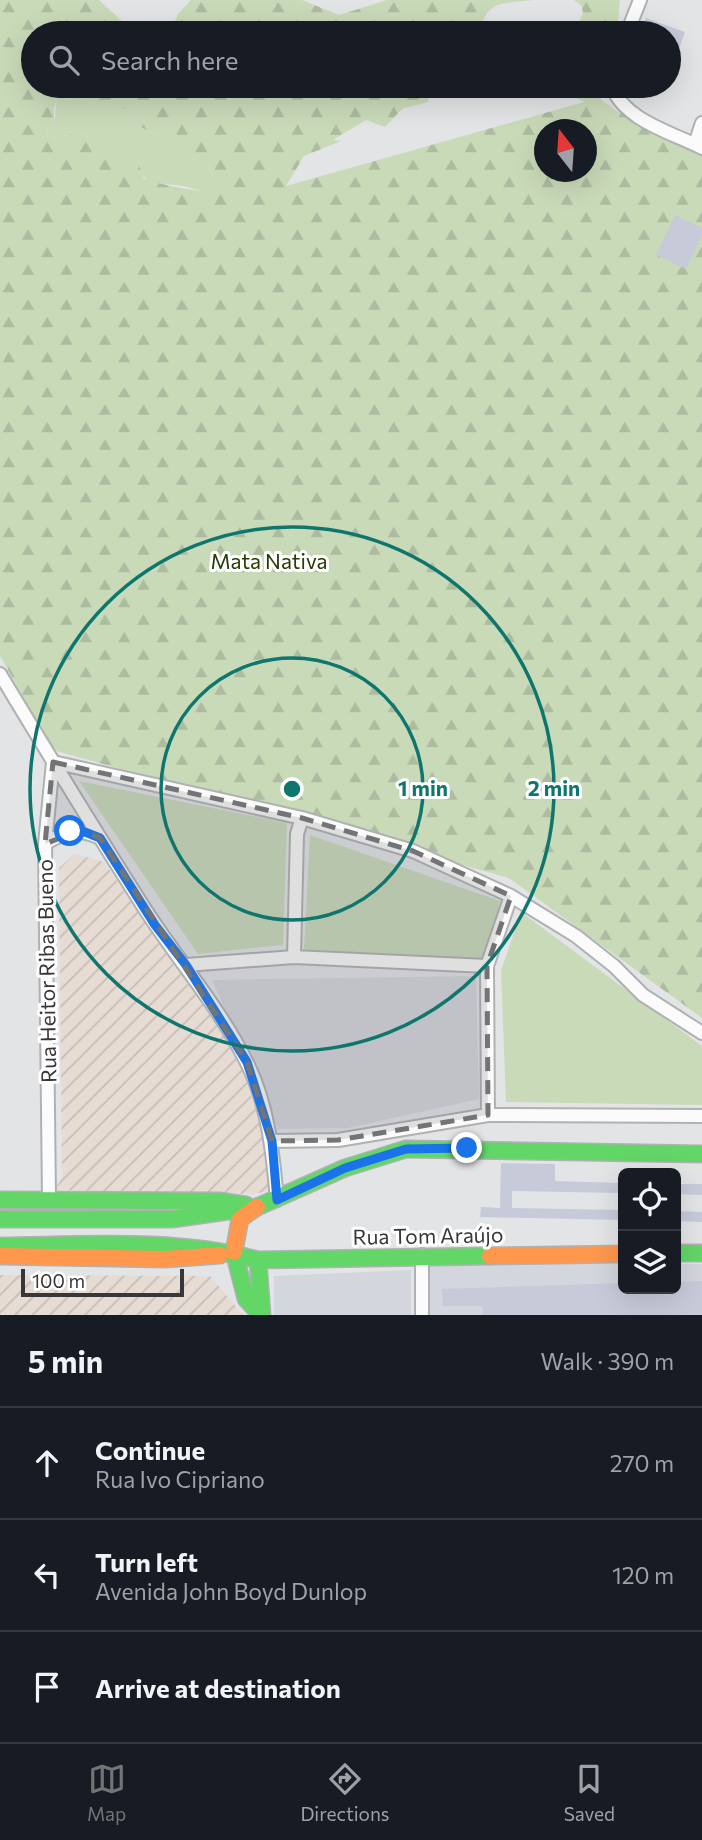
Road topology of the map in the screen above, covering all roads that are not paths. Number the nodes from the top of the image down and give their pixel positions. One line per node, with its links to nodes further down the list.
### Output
1 (640, 0): 2 (street)
2 (632, 21)
3 (620, 98): 5 (street)
4 (702, 123): 5 (street)
5 (699, 146)
6 (0, 674): 7 (street)
7 (53, 762): 8 (street); 9 (street); 10 (street, Rua Heitor Ribas Bueno)
8 (302, 818): 11 (street); 12 (street)
9 (100, 838): 10 (street); 13 (street)
10 (45, 844): 20 (street, Rua Heitor Ribas Bueno)
11 (511, 896): 14 (street); 15 (street)
12 (294, 957): 13 (street); 14 (street)
13 (186, 965): 18 (street)
14 (487, 967): 16 (street)
15 (702, 1033)
16 (488, 1115): 17 (street); 18 (street)
17 (702, 1116)
18 (272, 1141): 22 (street)
19 (702, 1154): 22 (main road)
20 (50, 1198): 21 (main road); 23 (main road)
21 (0, 1200)
22 (277, 1200): 23 (main road)
23 (257, 1207): 24 (main road); 26 (main road)
24 (0, 1219)
25 (0, 1246): 26 (main road)
26 (230, 1252): 31 (main road); 32 (main road, Rua Tom Araújo); 33 (main road)
27 (681, 1253): 28 (main road)
28 (702, 1253)
29 (618, 1254): 30 (main road, Rua Tom Araújo)
30 (422, 1255): 32 (main road, Rua Tom Araújo); 34 (street)
31 (0, 1256)
32 (258, 1260): 33 (main road)
33 (261, 1315)
34 (422, 1315)

